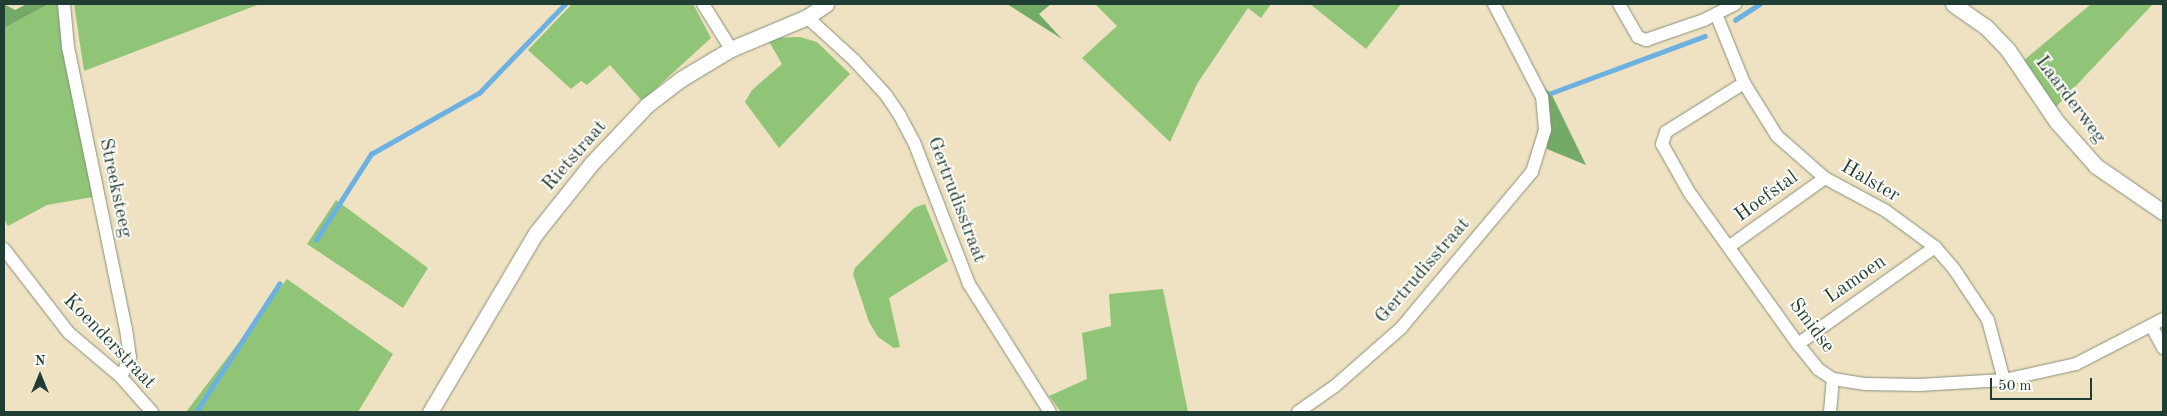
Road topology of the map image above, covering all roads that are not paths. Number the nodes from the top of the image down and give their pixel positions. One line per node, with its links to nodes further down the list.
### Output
1 (64, 4): 21 (street, Streeksteeg)
2 (703, 4): 10 (street)
3 (826, 4): 9 (street, Rietstraat)
4 (1494, 4): 27 (street, Gertrudisstraat)
5 (1619, 4): 8 (street)
6 (1735, 4): 8 (street)
7 (1953, 4): 13 (street, Laarderweg)
8 (1716, 14): 11 (street, Halster)
9 (807, 16): 10 (street, Rietstraat); 26 (street, Gertrudisstraat)
10 (731, 49): 25 (street, Rietstraat)
11 (1744, 83): 12 (street, Halster); 14 (street, Smidse)
12 (1825, 178): 14 (street, Hoefstal); 15 (street, Halster)
13 (2163, 212)
14 (1730, 246): 19 (street, Smidse)
15 (1935, 247): 19 (street, Lamoen); 23 (street, Halster)
16 (4, 249): 21 (street, Koenderstraat)
17 (2163, 319): 18 (street, Smidse)
18 (2152, 327): 20 (street); 23 (street, Smidse)
19 (1798, 344): 22 (street, Smidse)
20 (2163, 348)
21 (121, 377): 24 (street, Koenderstraat)
22 (1833, 378): 23 (street, Smidse); 28 (street)
23 (2004, 380)
24 (152, 412)
25 (430, 412)
26 (1050, 412)
27 (1298, 412)
28 (1830, 412)

